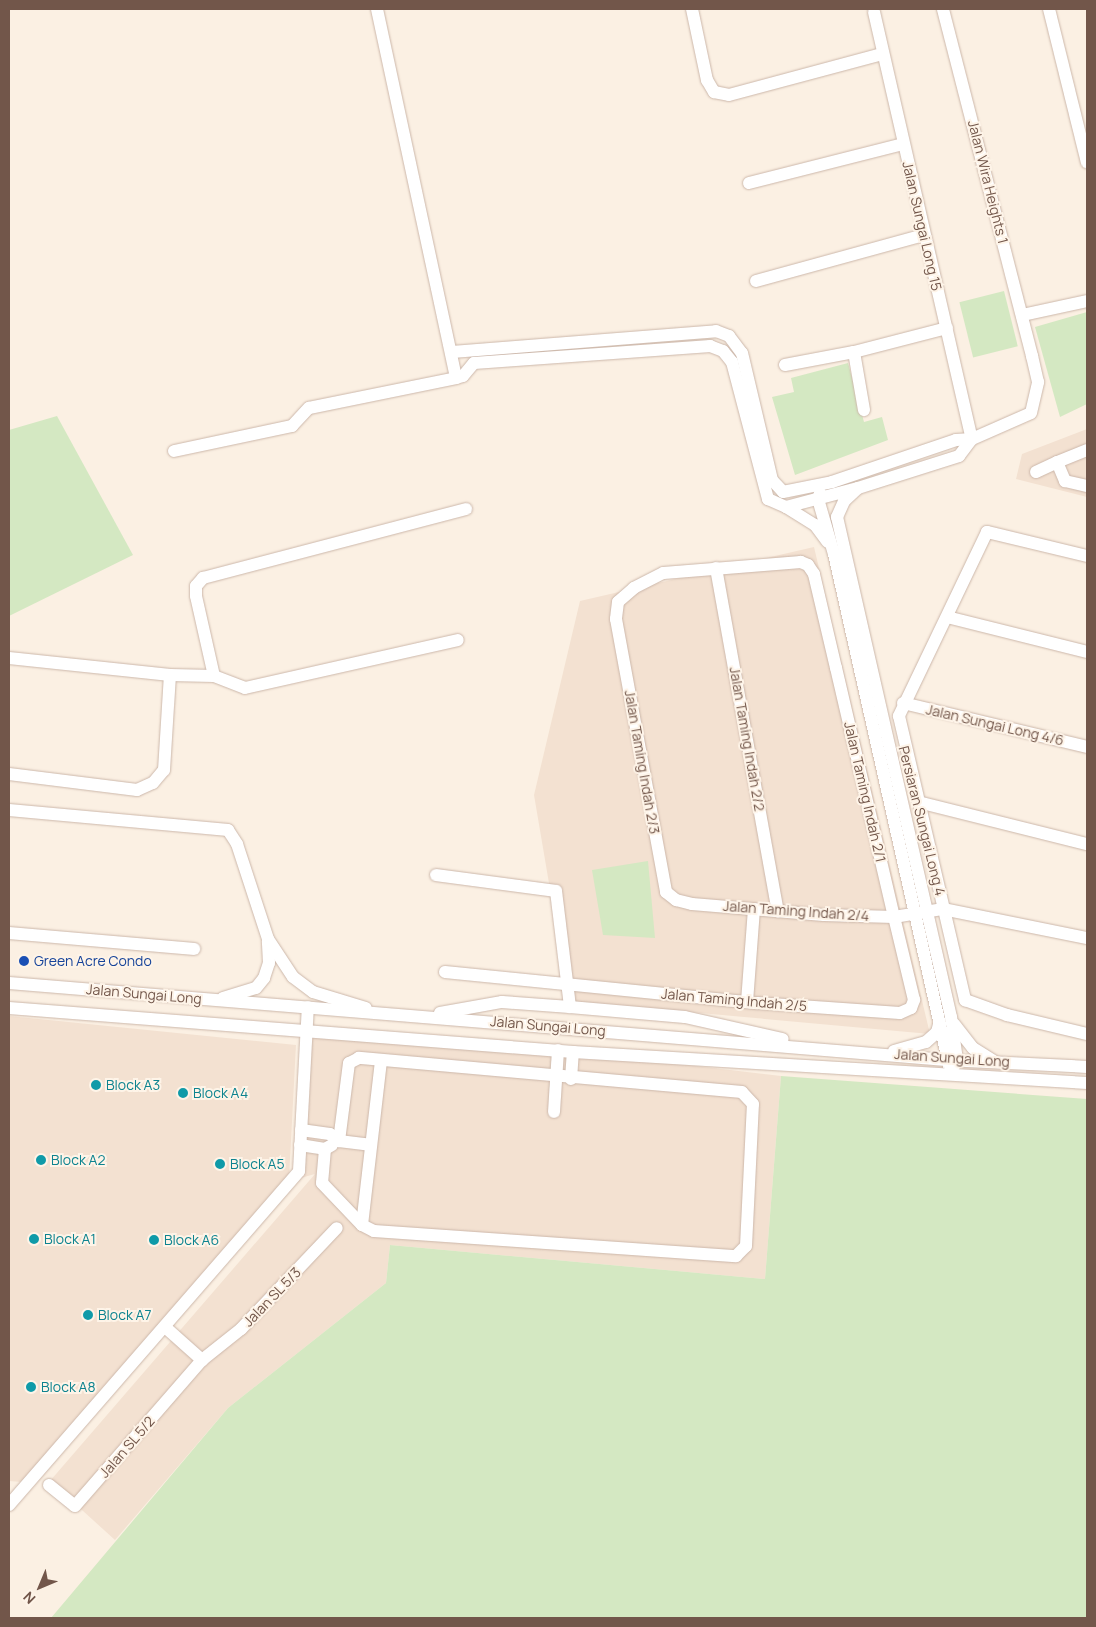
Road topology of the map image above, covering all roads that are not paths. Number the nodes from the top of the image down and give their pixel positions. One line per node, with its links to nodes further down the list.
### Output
1 (377, 9): 15 (street)
2 (692, 9): 6 (street)
3 (943, 9): 13 (street, Jalan Wira Heights 1)
4 (1049, 9): 8 (street)
5 (874, 12): 6 (street, Jalan Sungai Long 15)
6 (882, 54): 7 (street, Jalan Sungai Long 15)
7 (903, 144): 9 (street); 10 (street, Jalan Sungai Long 15)
8 (1087, 162)
9 (749, 182)
10 (924, 235): 11 (street); 14 (street, Jalan Sungai Long 15)
11 (756, 281)
12 (1087, 301): 13 (street)
13 (1022, 315): 20 (street, Jalan Wira Heights 1)
14 (947, 328): 16 (street); 20 (street, Jalan Sungai Long 15)
15 (452, 352): 18 (street); 27 (street)
16 (854, 352): 17 (street); 19 (street)
17 (785, 364)
18 (456, 378): 22 (street); 28 (street)
19 (864, 410)
20 (972, 440): 26 (street); 27 (street)
21 (1087, 450): 23 (street)
22 (174, 451)
23 (1057, 462): 24 (street); 25 (street)
24 (1036, 472)
25 (1087, 486)
26 (858, 488): 27 (street); 30 (street)
27 (820, 494): 28 (street); 30 (street); 31 (street)
28 (786, 507): 31 (street)
29 (466, 509): 39 (street)
30 (837, 517): 51 (street)
31 (834, 554): 51 (street)
32 (1087, 556): 34 (street, Persiaran Sungai Long 4)
33 (716, 568): 47 (street, Jalan Taming Indah 2/3); 50 (street, Jalan Taming Indah 2/2); 52 (street, Jalan Taming Indah 2/1)
34 (947, 618): 36 (street); 40 (street, Persiaran Sungai Long 4)
35 (458, 640): 39 (street)
36 (1087, 652)
37 (9, 658): 38 (street)
38 (170, 675): 39 (street); 42 (street)
39 (214, 676)
40 (903, 703): 41 (street, Jalan Sungai Long 4/6); 43 (street, Persiaran Sungai Long 4)
41 (1087, 747)
42 (9, 774)
43 (918, 802): 45 (street); 48 (street, Persiaran Sungai Long 4)
44 (9, 810): 55 (street)
45 (1087, 844)
46 (436, 875): 59 (street)
47 (676, 900): 49 (street, Jalan Taming Indah 2/4)
48 (943, 909): 51 (street, Jalan Taming Indah 2/4); 54 (street); 70 (street, Persiaran Sungai Long 4)
49 (754, 910): 50 (street, Jalan Taming Indah 2/4); 61 (street)
50 (778, 911): 52 (street, Jalan Taming Indah 2/4)
51 (922, 913): 52 (street, Jalan Taming Indah 2/4); 68 (street)
52 (894, 917): 66 (street, Jalan Taming Indah 2/1)
53 (9, 933): 56 (street)
54 (1087, 938)
55 (268, 939): 60 (street); 65 (street)
56 (194, 949)
57 (445, 972): 59 (street, Jalan Taming Indah 2/5)
58 (9, 983): 60 (street, Jalan Sungai Long)
59 (568, 987): 61 (street, Jalan Taming Indah 2/5); 63 (street)
60 (216, 1000): 62 (street, Jalan Sungai Long)
61 (747, 1002): 66 (street, Jalan Taming Indah 2/5)
62 (308, 1007): 65 (street, Jalan Sungai Long); 69 (street)
63 (570, 1007): 67 (street); 71 (street)
64 (9, 1008): 69 (street, Jalan Sungai Long)
65 (381, 1013): 67 (street, Jalan Sungai Long)
66 (900, 1013)
67 (421, 1016): 71 (street, Jalan Sungai Long)
68 (946, 1019): 74 (street); 76 (street); 77 (street)
69 (306, 1030): 72 (street, Jalan Sungai Long); 88 (street)
70 (1087, 1034)
71 (827, 1049): 74 (street, Jalan Sungai Long)
72 (558, 1050): 73 (street, Jalan Sungai Long); 84 (street)
73 (573, 1052): 81 (street, Jalan Sungai Long); 85 (street)
74 (879, 1053): 77 (street, Jalan Sungai Long)
75 (381, 1060): 84 (street); 89 (street); 91 (street)
76 (995, 1062): 77 (street, Jalan Sungai Long); 78 (street, Jalan Sungai Long)
77 (951, 1063): 81 (street); 82 (street)
78 (1022, 1063): 79 (street, Jalan Sungai Long); 83 (street)
79 (1054, 1065): 80 (street, Jalan Sungai Long); 83 (street)
80 (1087, 1066)
81 (933, 1075): 82 (street, Jalan Sungai Long)
82 (962, 1076): 83 (street, Jalan Sungai Long)
83 (1036, 1077): 86 (street, Jalan Sungai Long)
84 (556, 1078): 85 (street); 87 (street)
85 (570, 1079): 93 (street)
86 (1087, 1083)
87 (554, 1112)
88 (301, 1130): 89 (street); 90 (street)
89 (339, 1141): 91 (street); 92 (street)
90 (300, 1145): 92 (street); 95 (street)
91 (370, 1145): 93 (street)
92 (325, 1149): 93 (street)
93 (362, 1225)
94 (337, 1228): 96 (street, Jalan SL 5/3)
95 (166, 1326): 96 (street); 98 (street)
96 (202, 1360): 97 (street, Jalan SL 5/2)
97 (49, 1485)
98 (14, 1492): 99 (street)
99 (9, 1505)

